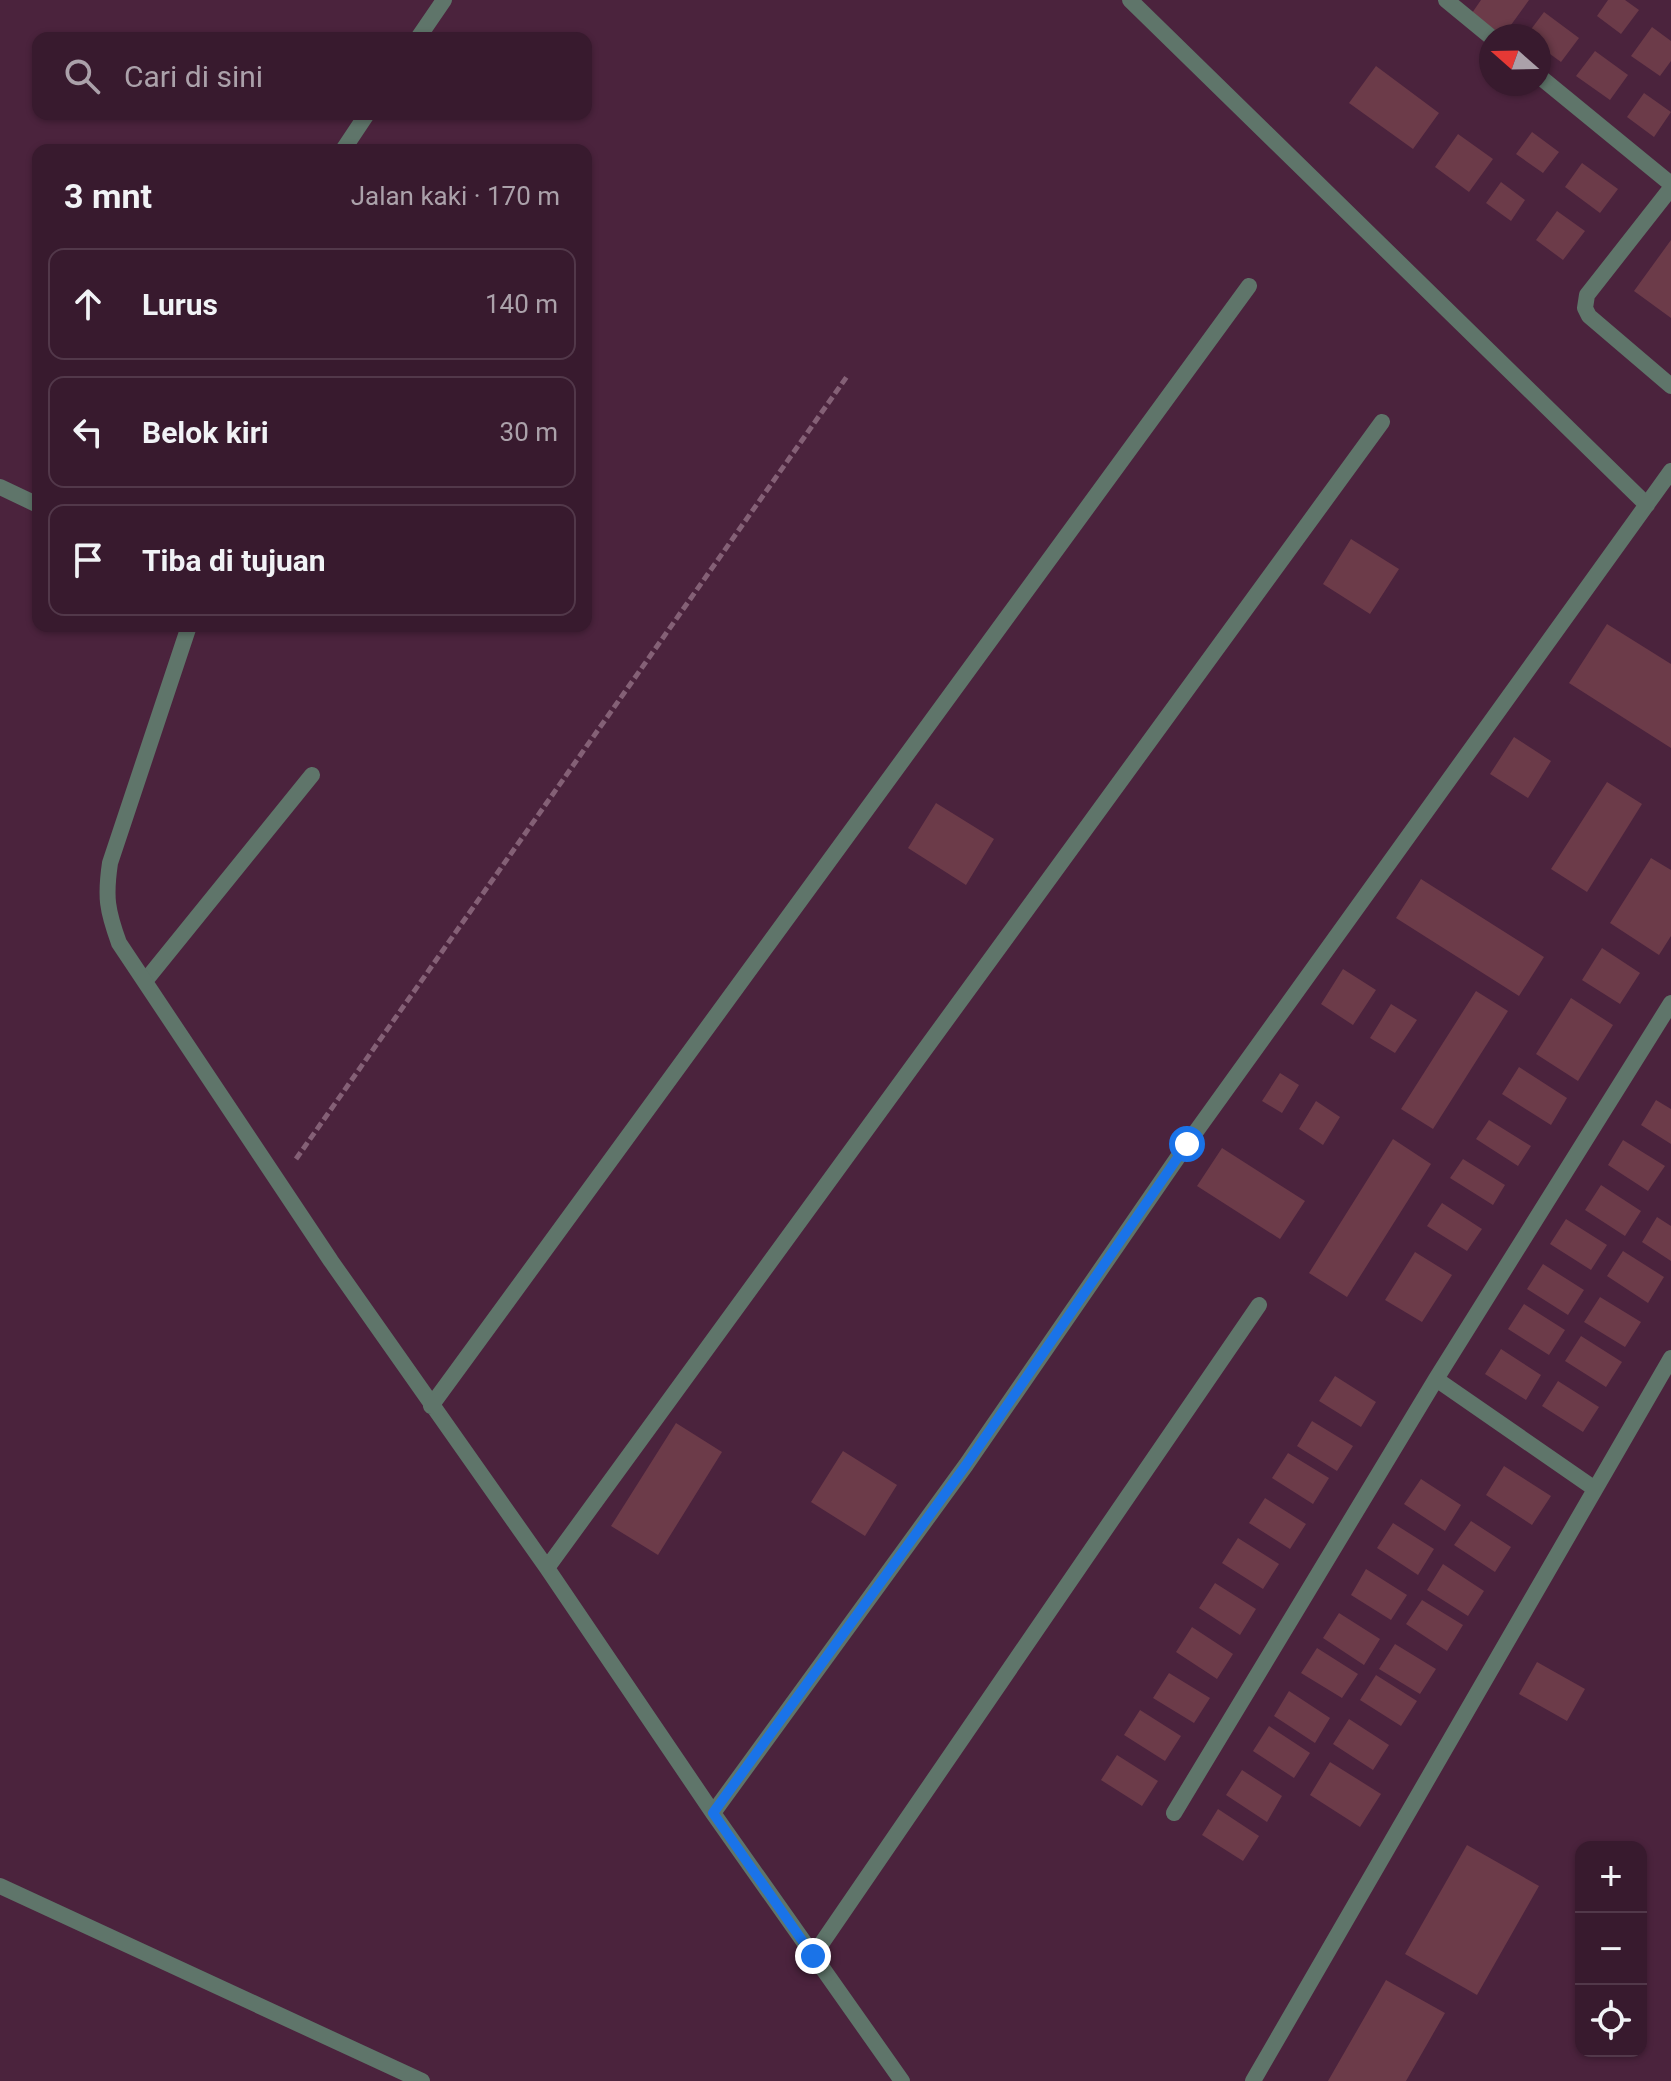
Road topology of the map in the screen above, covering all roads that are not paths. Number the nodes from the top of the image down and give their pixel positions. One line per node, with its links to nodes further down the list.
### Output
1 (444, 0): 5 (street)
2 (1130, 0): 16 (street)
3 (1446, 0): 4 (street)
4 (1479, 27)
5 (422, 32)
6 (1551, 86): 9 (street)
7 (363, 120): 8 (street)
8 (347, 144)
9 (1671, 186): 11 (street)
10 (1249, 286): 24 (street)
11 (1671, 386)
12 (1382, 422): 26 (street)
13 (1671, 471): 16 (street)
14 (0, 487): 15 (street)
15 (32, 502)
16 (1647, 505): 27 (street)
17 (187, 632): 19 (street)
18 (312, 775): 19 (street)
19 (146, 980): 24 (street)
20 (1671, 1003): 23 (street)
21 (1259, 1305): 30 (street)
22 (1671, 1358): 25 (street)
23 (1436, 1379): 25 (street); 28 (street)
24 (431, 1406): 26 (street)
25 (1595, 1489): 33 (street)
26 (547, 1568): 27 (street)
27 (713, 1813): 30 (street)
28 (1174, 1813)
29 (0, 1886): 31 (street)
30 (813, 1956): 32 (street)
31 (422, 2081)
32 (902, 2081)
33 (1253, 2081)

